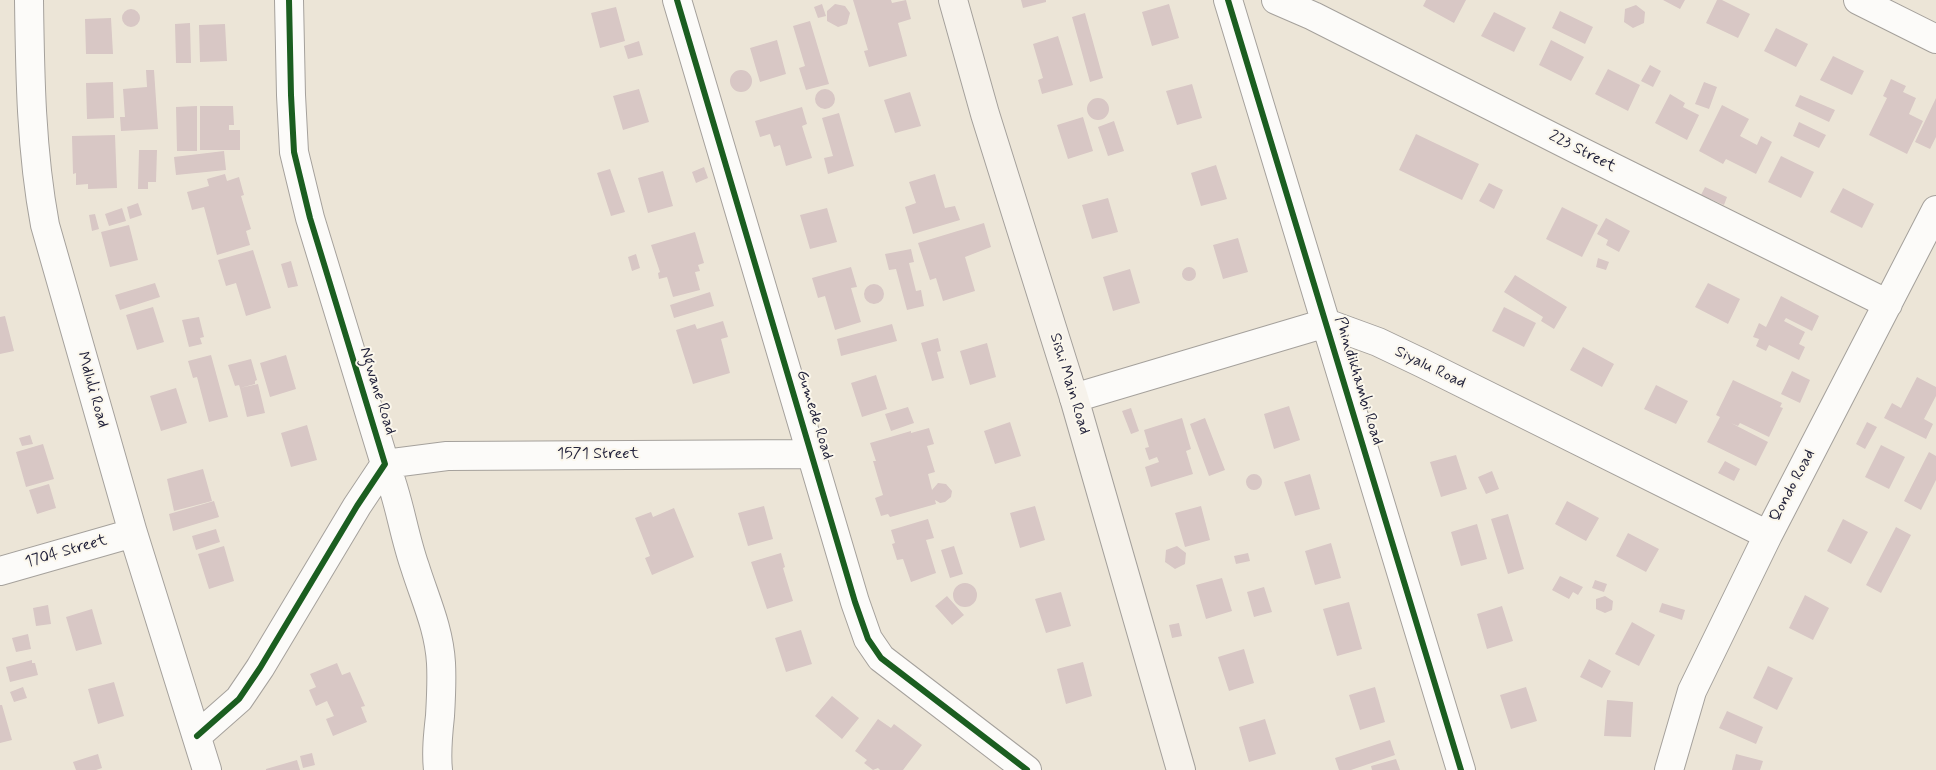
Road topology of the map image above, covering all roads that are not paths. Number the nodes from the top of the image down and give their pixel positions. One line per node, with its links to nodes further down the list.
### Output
1 (29, 0): 15 (street, Mdluli Road)
2 (289, 0): 14 (street, Ngwane Road)
3 (677, 0): 13 (street, Gumede Road)
4 (953, 0): 12 (street, Sishi Main Road)
5 (1228, 0): 11 (street, Phindikhambi Road)
6 (1276, 0): 10 (street, 223 Street)
7 (1858, 0): 8 (street)
8 (1936, 40)
9 (1936, 210): 10 (street, Qondo Road)
10 (1888, 304): 16 (street, Qondo Road)
11 (1326, 323): 12 (street); 16 (street, Siyalu Road); 23 (street, Phindikhambi Road)
12 (1074, 398): 22 (street, Sishi Main Road)
13 (812, 454): 14 (street, 1571 Street); 21 (street, Gumede Road)
14 (385, 464): 18 (street); 20 (street, Ngwane Road)
15 (132, 534): 17 (street, 1704 Street); 18 (street, Mdluli Road)
16 (1768, 535): 24 (street, Qondo Road)
17 (0, 571)
18 (197, 736): 19 (street, Mdluli Road)
19 (207, 770)
20 (438, 770)
21 (1027, 770)
22 (1181, 770)
23 (1461, 770)
24 (1669, 770)

